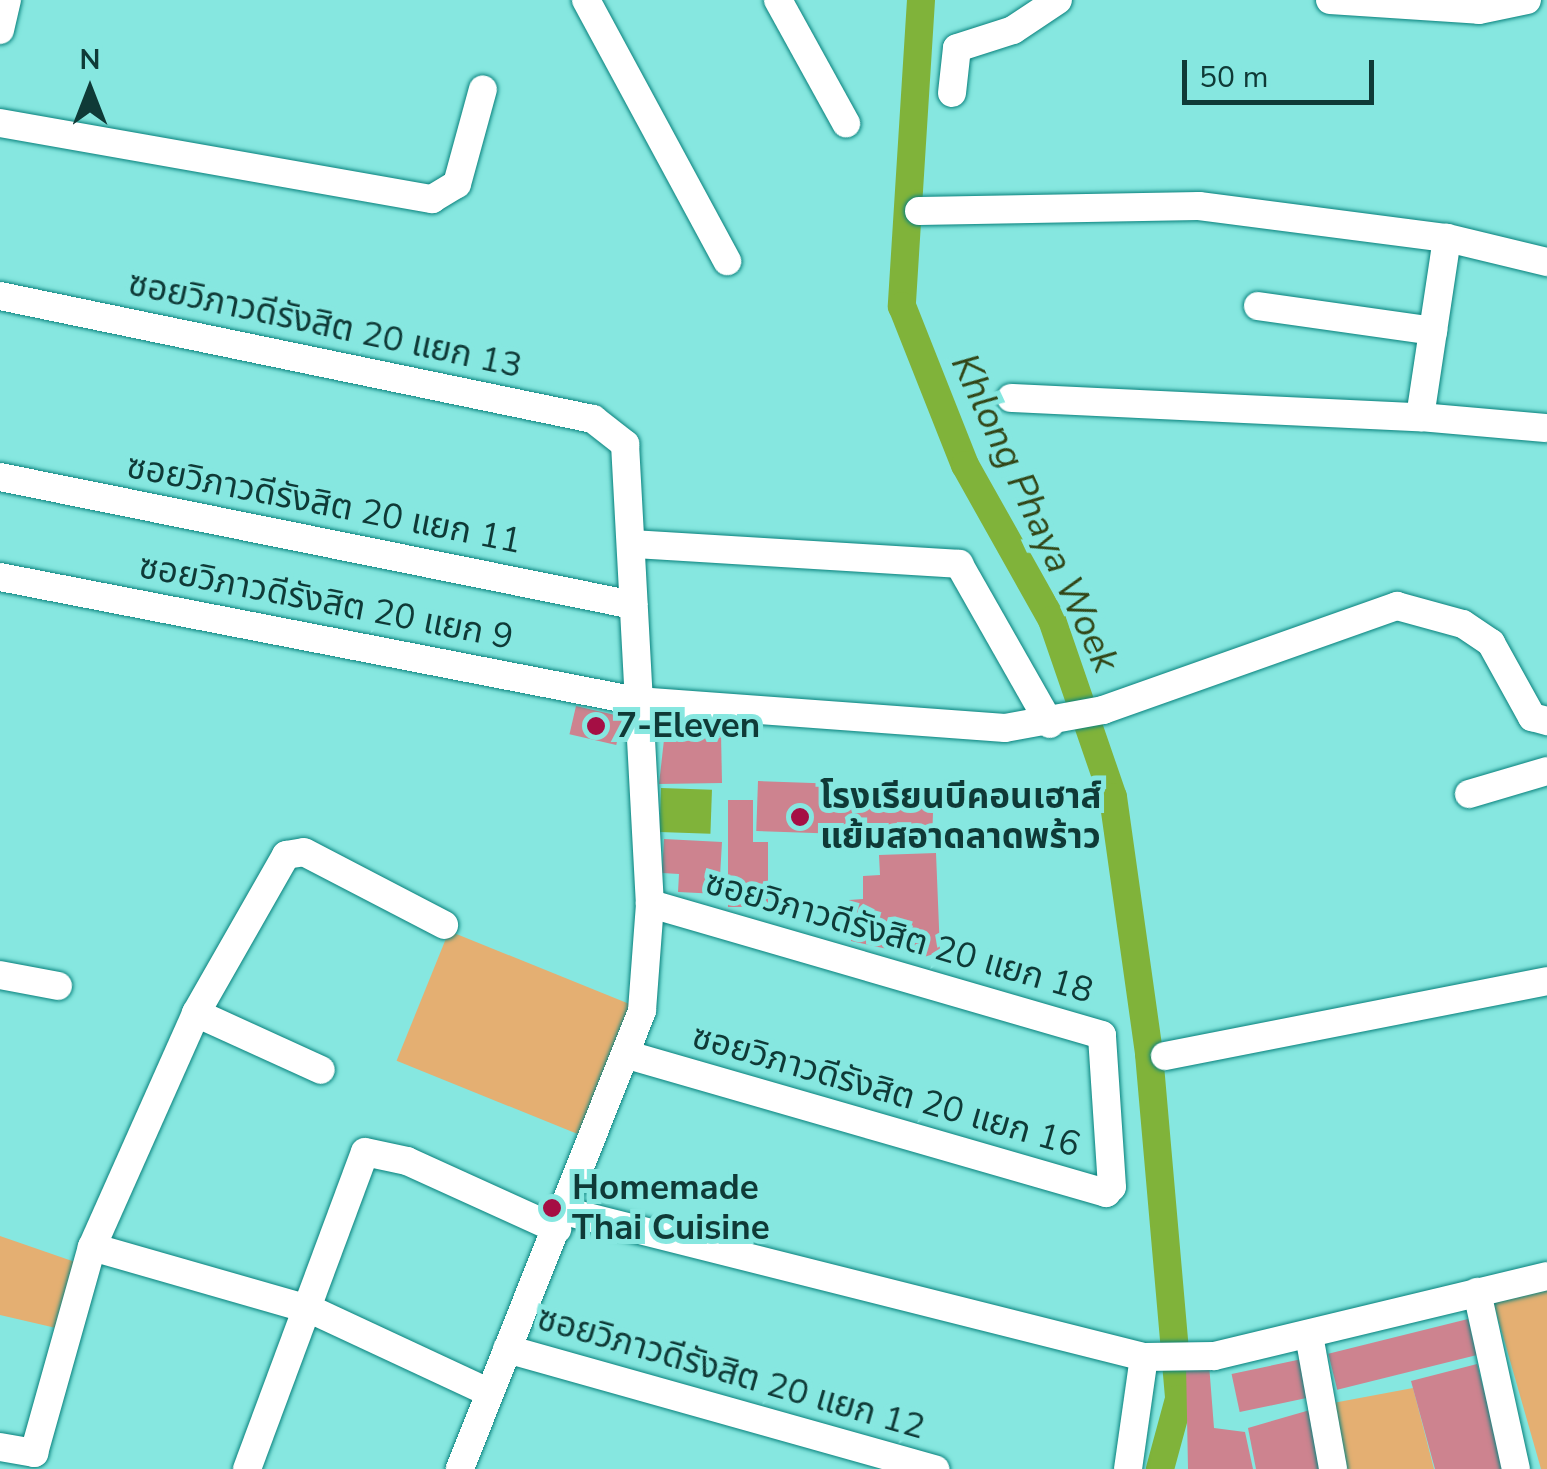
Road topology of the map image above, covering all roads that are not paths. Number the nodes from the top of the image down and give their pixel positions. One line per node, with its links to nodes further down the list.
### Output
1 (7, 0): 7 (street)
2 (586, 0): 14 (street)
3 (778, 0): 11 (street)
4 (1058, 0): 9 (street)
5 (1330, 0): 6 (street)
6 (1528, 0)
7 (0, 30)
8 (482, 89): 10 (street)
9 (952, 93)
10 (0, 122)
11 (846, 123)
12 (919, 211): 13 (street)
13 (1447, 238): 15 (street); 18 (street)
14 (727, 260)
15 (1547, 262)
16 (0, 296): 23 (street, ซอยวิภาวดีรังสิต 20 แยก 13)
17 (1258, 306): 18 (street)
18 (1433, 331): 20 (street)
19 (1011, 398): 20 (street)
20 (1420, 418): 21 (street)
21 (1546, 428)
22 (0, 477): 25 (street, ซอยวิภาวดีรังสิต 20 แยก 11)
23 (633, 544): 25 (street); 28 (street)
24 (0, 577): 26 (street, ซอยวิภาวดีรังสิต 20 แยก 9)
25 (632, 605): 26 (street)
26 (637, 701): 28 (street, ซอยวิภาวดีรังสิต 20 แยก 9); 31 (street)
27 (1547, 721): 28 (street, ซอยวิภาวดีรังสิต 20 แยก 9)
28 (1050, 724)
29 (1547, 771): 30 (street)
30 (1469, 794)
31 (650, 904): 37 (street); 40 (street, ซอยวิภาวดีรังสิต 20 แยก 18)
32 (444, 925): 36 (street)
33 (0, 975): 35 (street)
34 (1547, 981): 38 (street)
35 (58, 986)
36 (196, 1013): 39 (street); 42 (street)
37 (628, 1055): 40 (street, ซอยวิภาวดีรังสิต 20 แยก 16); 41 (street)
38 (1166, 1056)
39 (321, 1070)
40 (1114, 1178)
41 (561, 1220): 45 (street); 47 (street); 48 (street)
42 (92, 1248): 45 (street); 51 (street)
43 (1547, 1276): 44 (street)
44 (1478, 1292): 46 (street); 57 (street)
45 (312, 1310): 49 (street); 52 (street)
46 (1309, 1336): 48 (street); 56 (street)
47 (507, 1350): 49 (street); 54 (street, ซอยวิภาวดีรังสิต 20 แยก 12)
48 (1144, 1357): 55 (street)
49 (488, 1392): 53 (street)
50 (0, 1447): 51 (street)
51 (32, 1461)
52 (247, 1469)
53 (460, 1469)
54 (935, 1469)
55 (1128, 1469)
56 (1333, 1469)
57 (1516, 1469)

